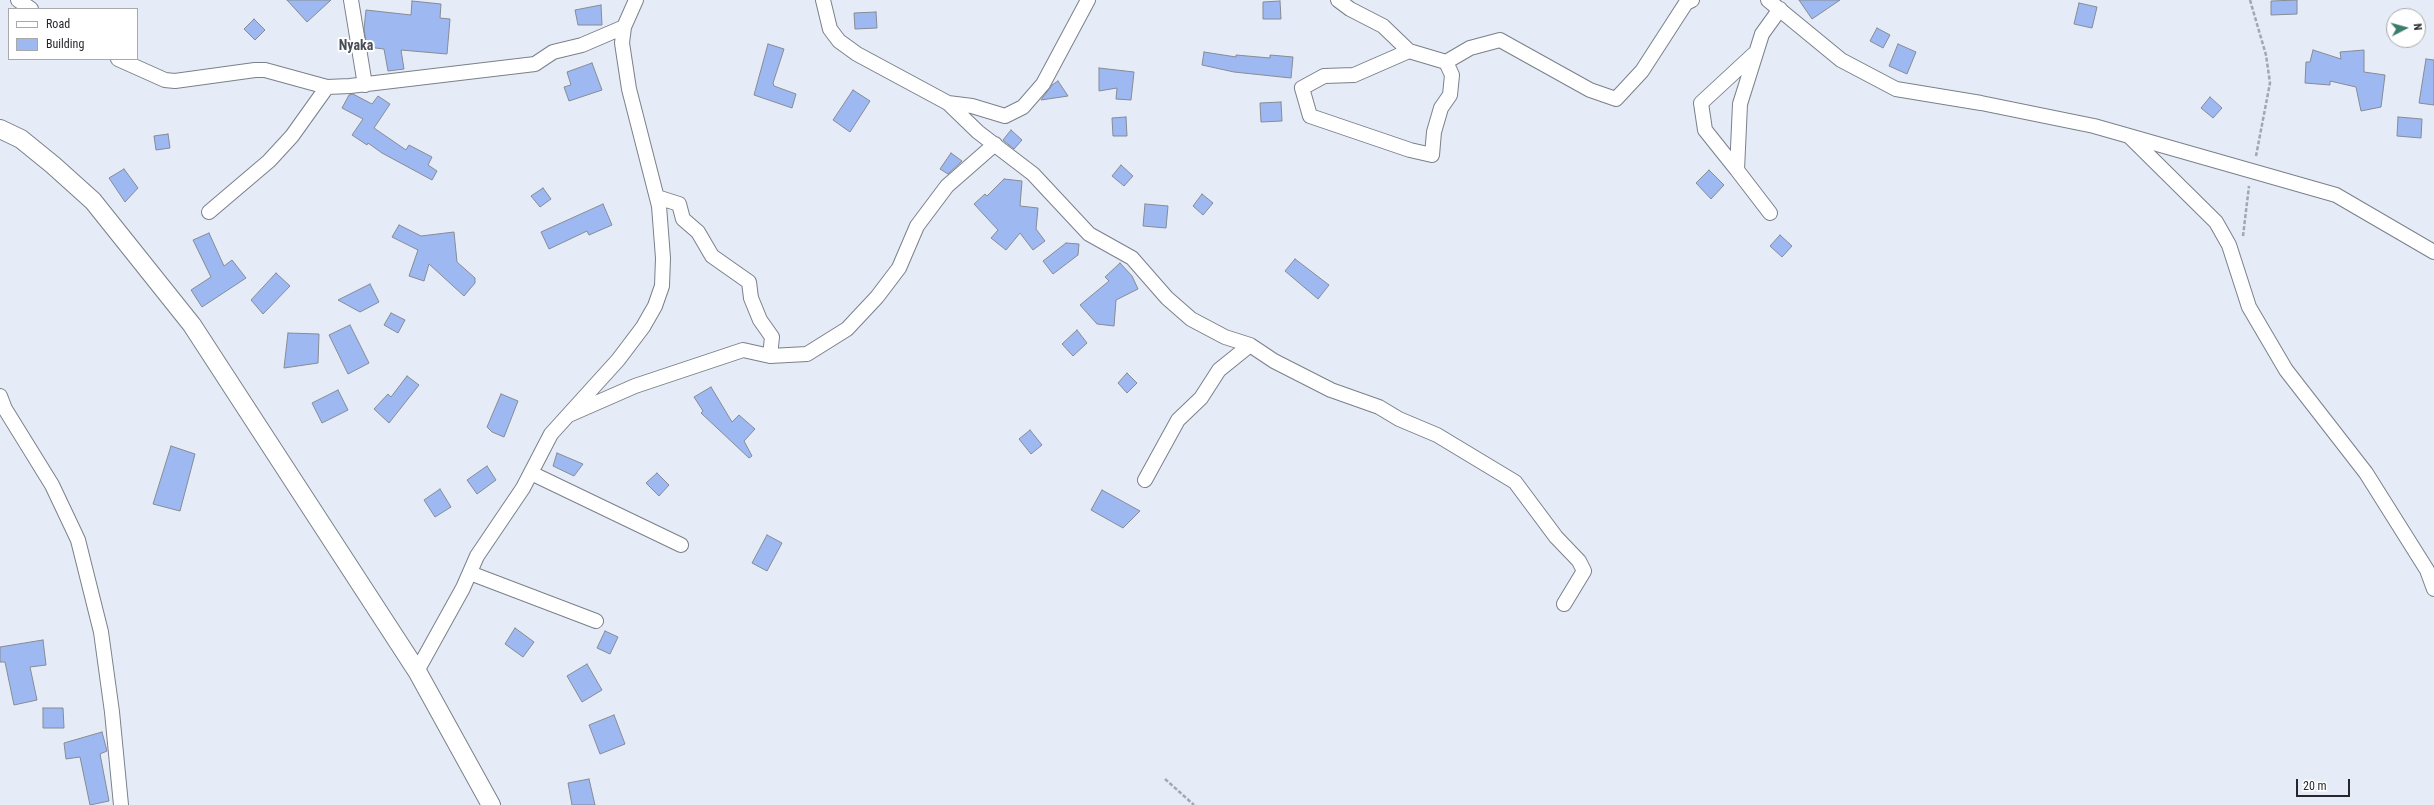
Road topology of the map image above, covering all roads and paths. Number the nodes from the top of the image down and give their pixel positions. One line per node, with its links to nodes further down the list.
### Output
1 (18, 0): 10 (street)
2 (351, 0): 17 (street)
3 (636, 0): 12 (street)
4 (823, 0): 19 (street)
5 (1088, 0): 19 (street)
6 (1338, 0): 13 (street)
7 (1692, 0): 16 (street)
8 (1768, 0): 11 (street)
9 (2250, 0): 24 (path)
10 (30, 8)
11 (1780, 9): 14 (street); 21 (street)
12 (624, 27): 17 (street); 25 (street)
13 (1410, 51): 16 (street); 16 (street)
14 (1756, 53): 23 (street); 23 (street)
15 (120, 60): 18 (street)
16 (1446, 62)
17 (364, 85): 18 (street)
18 (327, 88): 26 (street)
19 (948, 103): 22 (street)
20 (0, 129): 41 (street)
21 (2129, 136): 24 (street); 29 (street)
22 (995, 144): 30 (street); 31 (street)
23 (1737, 170): 27 (street)
24 (2253, 172): 28 (street); 29 (path)
25 (657, 196): 31 (street); 33 (street)
26 (209, 212)
27 (1770, 213)
28 (2434, 252)
29 (2236, 266): 38 (street)
30 (1250, 345): 35 (street); 39 (street)
31 (770, 356): 33 (street)
32 (0, 396): 43 (street)
33 (567, 416): 34 (street)
34 (531, 474): 36 (street); 37 (street)
35 (1145, 480)
36 (681, 546)
37 (470, 573): 40 (street); 41 (street)
38 (2434, 589)
39 (1564, 604)
40 (596, 622)
41 (417, 671): 44 (street)
42 (1165, 779): 45 (path)
43 (121, 805)
44 (492, 805)
45 (1194, 805)

